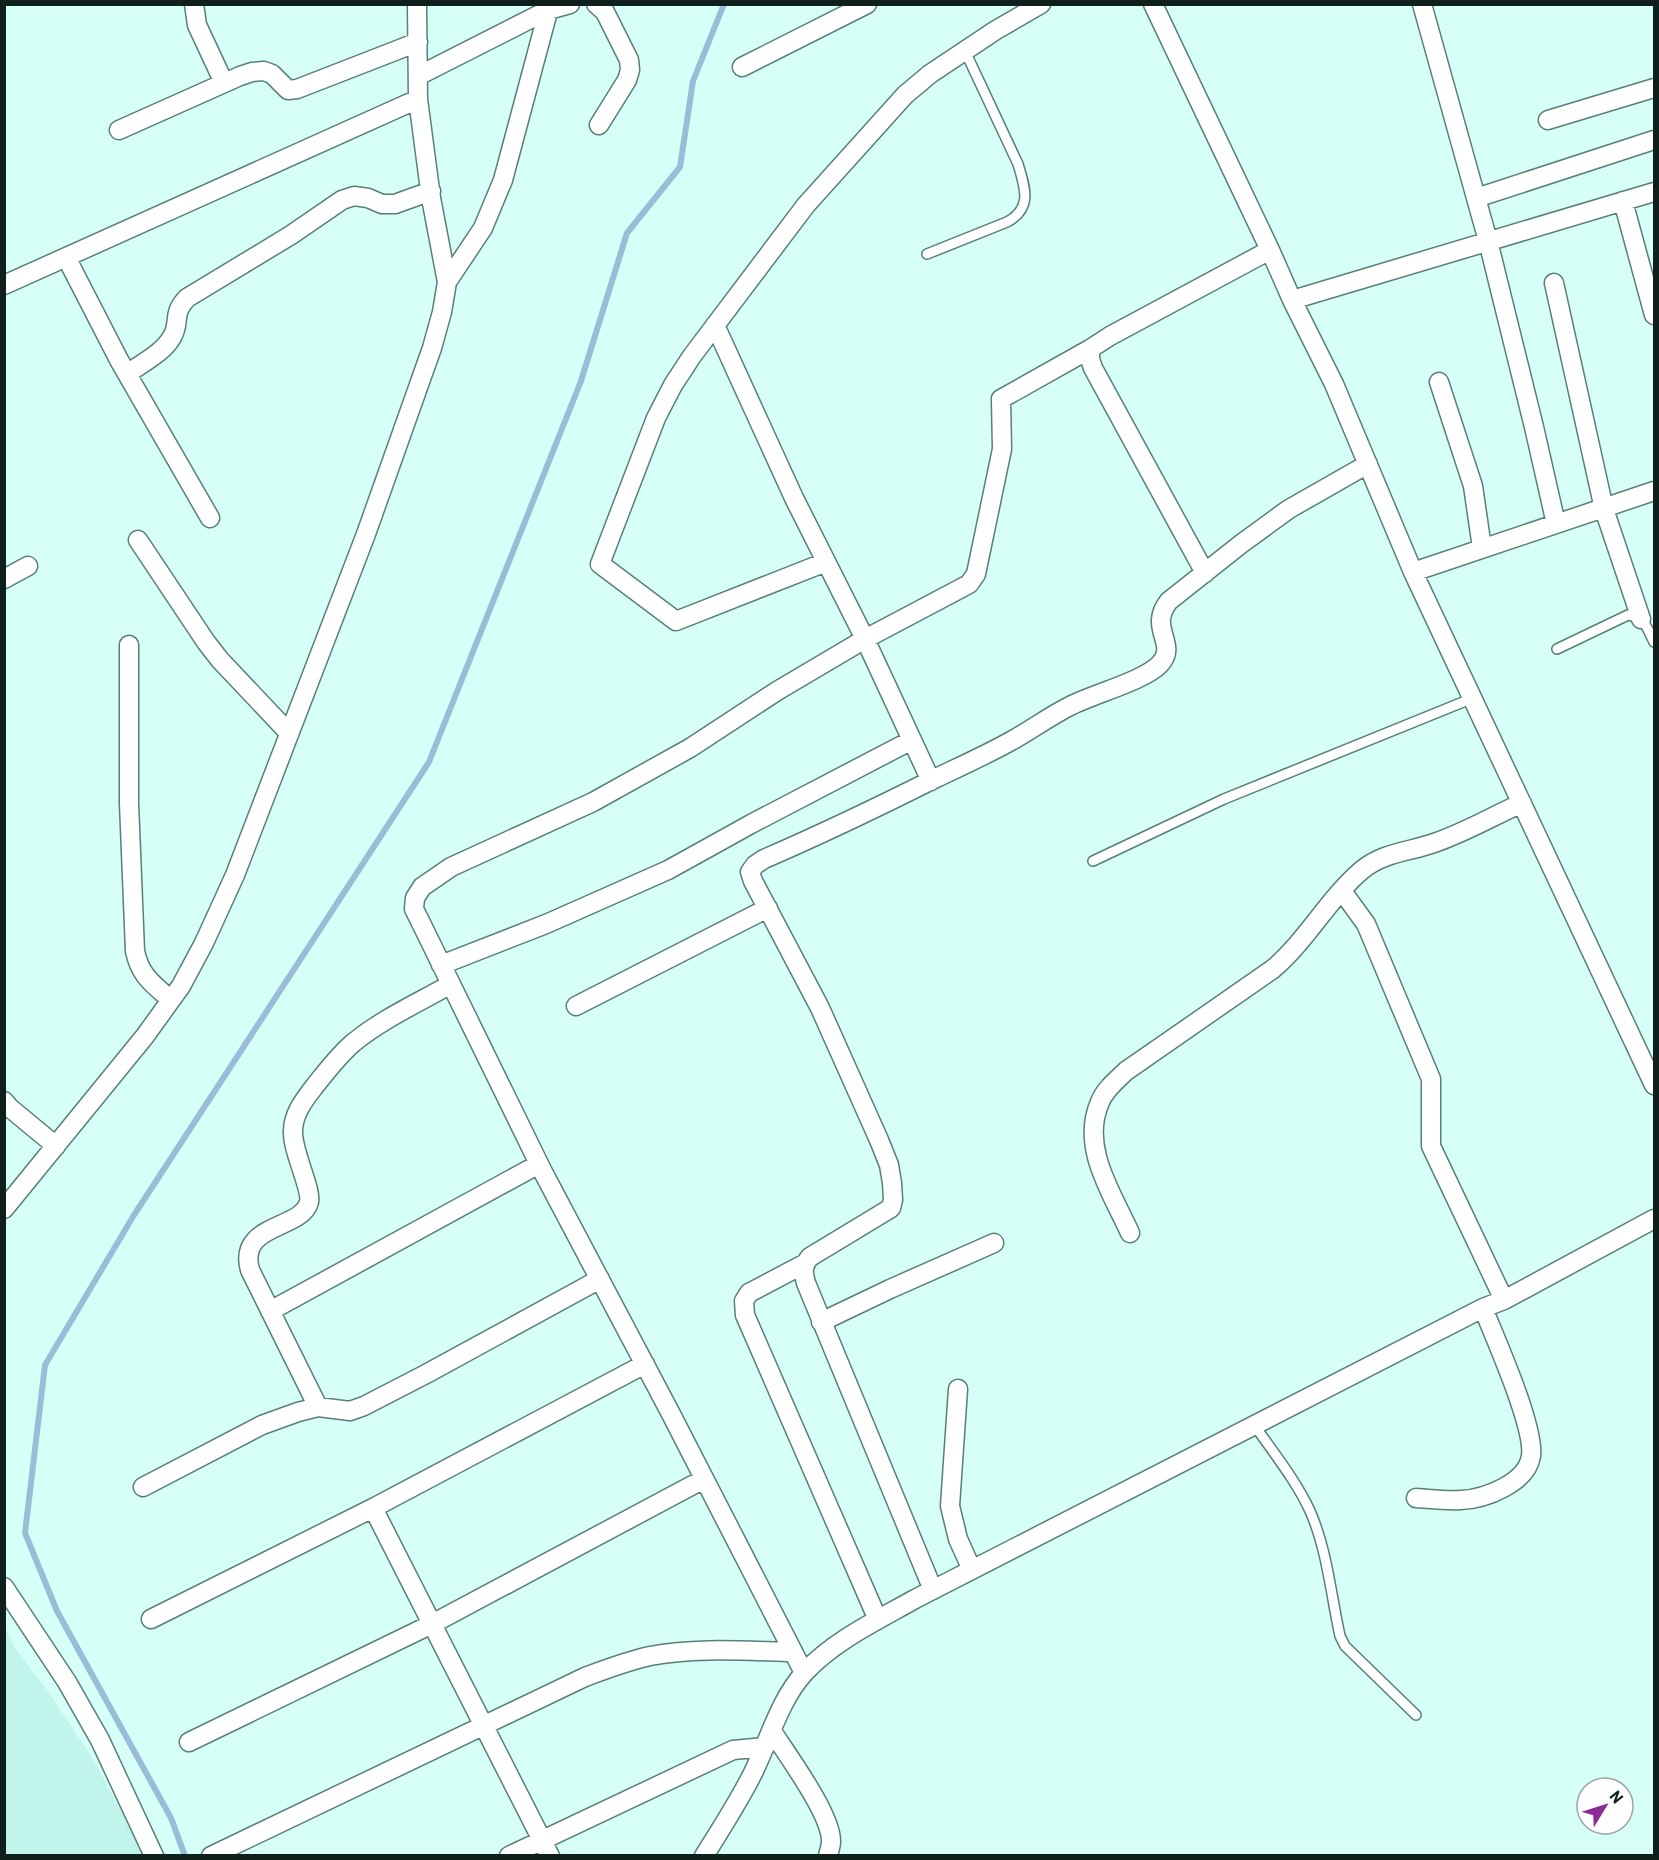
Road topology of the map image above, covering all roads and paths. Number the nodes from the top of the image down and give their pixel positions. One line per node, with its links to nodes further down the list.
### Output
1 (194, 4): 14 (street)
2 (417, 4): 10 (street)
3 (570, 4): 9 (street)
4 (596, 4): 18 (street)
5 (867, 4): 12 (street)
6 (1153, 4): 26 (street)
7 (1422, 4): 23 (street)
8 (1038, 5): 11 (street)
9 (549, 7): 13 (street); 29 (street)
10 (418, 42): 13 (street); 14 (street)
11 (965, 51): 27 (lane); 34 (street)
12 (742, 67)
13 (418, 76): 16 (street)
14 (224, 83): 19 (street)
15 (1654, 88): 17 (street)
16 (418, 99): 21 (street); 28 (street)
17 (1548, 120)
18 (599, 124)
19 (119, 130)
20 (1654, 140): 23 (street)
21 (430, 191): 29 (street); 36 (street)
22 (1654, 192): 24 (street)
23 (1476, 198): 25 (street)
24 (1623, 201): 25 (street); 33 (street)
25 (1488, 241): 32 (street); 42 (street)
26 (1270, 250): 32 (street); 35 (street)
27 (927, 254)
28 (66, 257): 31 (street); 36 (street)
29 (447, 282): 56 (street)
30 (1554, 284): 40 (street)
31 (4, 285)
32 (1292, 300): 38 (street)
33 (1654, 315)
34 (715, 325): 45 (street); 45 (street)
35 (1090, 349): 48 (street); 51 (street)
36 (127, 374): 41 (street)
37 (1438, 382): 44 (street)
38 (1368, 464): 47 (street); 48 (street)
39 (1654, 491): 40 (street)
40 (1604, 509): 42 (street); 50 (street)
41 (210, 518)
42 (1556, 524): 44 (street)
43 (138, 540): 56 (street)
44 (1482, 548): 47 (street)
45 (826, 562): 51 (street)
46 (28, 566): 49 (street)
47 (1413, 572): 55 (street)
48 (1205, 573): 58 (street)
49 (4, 579)
50 (1641, 620): 52 (lane); 54 (lane)
51 (865, 639): 57 (street); 63 (street)
52 (1654, 642)
53 (129, 645): 65 (street)
54 (1557, 649)
55 (1473, 698): 59 (street); 60 (lane)
56 (289, 733): 65 (street)
57 (912, 740): 58 (street); 63 (street)
58 (931, 781): 62 (street)
59 (1522, 803): 61 (street); 67 (street)
60 (1093, 861)
61 (1342, 891): 73 (street); 77 (street)
62 (768, 908): 66 (street); 75 (street)
63 (441, 965): 64 (street)
64 (451, 984): 70 (street); 79 (street)
65 (171, 1000): 69 (street)
66 (576, 1006)
67 (1654, 1085)
68 (4, 1101): 69 (street)
69 (56, 1146): 71 (street)
70 (539, 1164): 76 (street); 79 (street)
71 (4, 1209)
72 (1654, 1219): 77 (street)
73 (1130, 1233)
74 (994, 1243): 80 (street)
75 (804, 1264): 80 (street); 93 (street)
76 (600, 1279): 81 (street); 83 (street)
77 (1504, 1300): 78 (street)
78 (1483, 1308): 84 (street); 87 (street)
79 (270, 1311): 83 (street)
80 (821, 1322): 91 (street)
81 (645, 1364): 85 (street); 88 (street)
82 (958, 1389): 89 (street)
83 (318, 1407): 86 (street)
84 (1255, 1426): 89 (street); 97 (lane)
85 (704, 1479): 94 (street); 95 (street)
86 (143, 1487)
87 (1416, 1498)
88 (374, 1508): 92 (street); 94 (street)
89 (972, 1570): 91 (street)
90 (4, 1587): 102 (street)
91 (933, 1590): 93 (street)
92 (151, 1619)
93 (878, 1620): 96 (street)
94 (432, 1624): 98 (street); 100 (street)
95 (793, 1652): 96 (street); 98 (street)
96 (804, 1673): 99 (street)
97 (1416, 1715)
98 (484, 1726): 101 (street); 103 (street)
99 (768, 1739): 101 (street); 105 (street); 106 (street)
100 (189, 1742)
101 (546, 1848): 104 (street)
102 (154, 1856)
103 (211, 1856)
104 (509, 1856)
105 (704, 1856)
106 (828, 1856)

